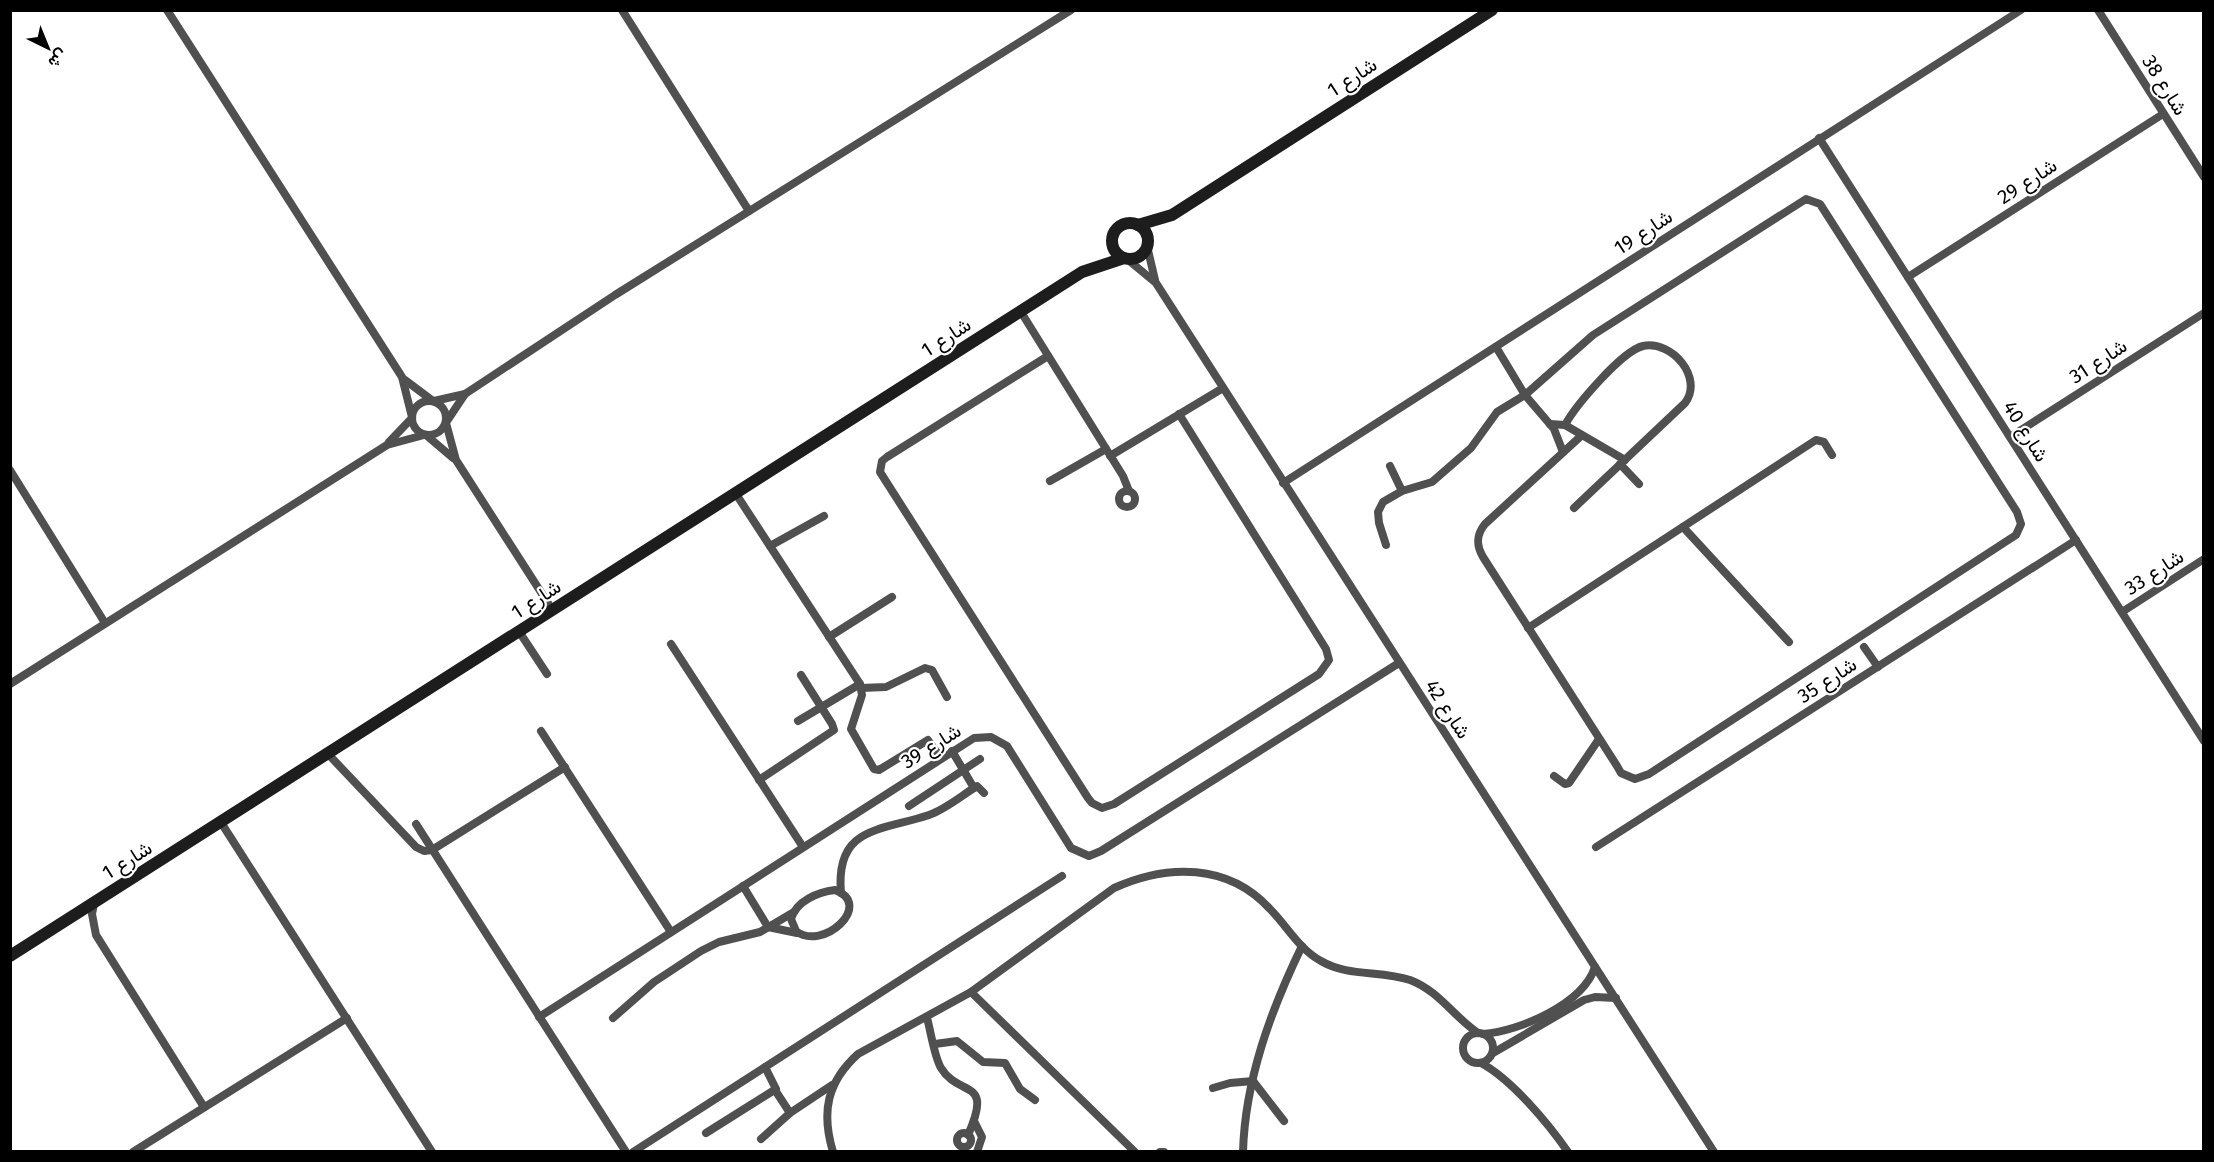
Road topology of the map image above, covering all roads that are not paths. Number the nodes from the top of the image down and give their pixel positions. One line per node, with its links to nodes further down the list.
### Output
1 (167, 10): 23 (street)
2 (622, 10): 10 (street)
3 (1492, 10): 11 (street, شارع 1)
4 (2021, 10): 8 (street, شارع 19)
5 (2098, 10): 7 (street, شارع 38)
6 (1066, 12): 10 (street)
7 (2163, 114): 9 (street, شارع 38); 17 (street, شارع 29)
8 (1819, 138): 17 (street, شارع 40); 21 (street, شارع 19)
9 (2204, 177)
10 (748, 211): 25 (street)
11 (1172, 215): 12 (street, شارع 1); 14 (street, شارع 1)
12 (1138, 225): 13 (street); 14 (street)
13 (1112, 241): 15 (street); 16 (street, شارع 1)
14 (1147, 244): 15 (street); 18 (street, شارع 42)
15 (1125, 258): 16 (street, شارع 1); 18 (street, شارع 42)
16 (1082, 273): 19 (street, شارع 1)
17 (1908, 277): 35 (street, شارع 40)
18 (1156, 283): 24 (street, شارع 42)
19 (1021, 312): 22 (street); 49 (street, شارع 1)
20 (2204, 313): 35 (street, شارع 31)
21 (1496, 346): 26 (street); 45 (street, شارع 19)
22 (1048, 356): 28 (street); 37 (street)
23 (402, 377): 27 (street); 29 (street)
24 (1223, 388): 28 (street); 45 (street, شارع 42)
25 (465, 394): 27 (street); 30 (street)
26 (1525, 395): 31 (street); 48 (street); 65 (street)
27 (434, 401): 29 (street); 30 (street)
28 (1179, 414): 37 (street)
29 (411, 417): 33 (street); 36 (street)
30 (446, 423): 33 (street); 40 (street)
31 (1550, 424): 32 (street); 38 (street)
32 (1565, 425): 34 (street); 41 (street)
33 (425, 435): 36 (street); 40 (street)
34 (1581, 436): 38 (street); 41 (street)
35 (2010, 437): 53 (street, شارع 40)
36 (387, 445): 60 (street)
37 (1108, 452): 44 (street); 47 (street)
38 (1563, 452): 61 (street)
39 (1832, 455): 52 (street)
40 (456, 460): 58 (street)
41 (1623, 462): 46 (street); 50 (street)
42 (1390, 466): 48 (street)
43 (10, 470): 60 (street)
44 (1050, 482)
45 (1283, 483): 67 (street, شارع 42)
46 (1639, 484)
47 (1129, 491)
48 (1402, 491): 54 (street)
49 (736, 494): 55 (street); 58 (street, شارع 1)
50 (1574, 508)
51 (824, 516): 55 (street)
52 (1683, 527): 61 (street); 64 (street)
53 (2076, 540): 59 (street, شارع 40); 68 (street, شارع 35)
54 (1386, 545)
55 (770, 546): 63 (street)
56 (2204, 559): 59 (street, شارع 33)
57 (892, 597): 63 (street)
58 (553, 611): 62 (street, شارع 1)
59 (2122, 612): 78 (street, شارع 40)
60 (105, 623): 71 (street)
61 (1528, 628): 77 (street)
62 (520, 633): 69 (street); 80 (street, شارع 1)
63 (829, 637): 72 (street)
64 (1789, 642)
65 (1861, 643): 68 (street); 77 (street)
66 (671, 644): 86 (street)
67 (1399, 663): 79 (street, شارع 39); 105 (street, شارع 42)
68 (1878, 667): 93 (street, شارع 35)
69 (547, 674)
70 (801, 675): 74 (street)
71 (10, 684)
72 (860, 686): 73 (street); 74 (street); 81 (street)
73 (947, 696)
74 (821, 707): 75 (street); 86 (street)
75 (798, 721)
76 (541, 731): 83 (street)
77 (1599, 739): 85 (street)
78 (2204, 741)
79 (952, 751): 81 (street, شارع 39); 84 (street)
80 (329, 755): 90 (street, شارع 1); 94 (street)
81 (941, 758): 92 (street, شارع 39)
82 (980, 759): 84 (street)
83 (565, 767): 94 (street); 101 (street)
84 (964, 770): 87 (street); 89 (street)
85 (1554, 776)
86 (759, 780): 92 (street)
87 (974, 788): 88 (street); 97 (street)
88 (984, 793)
89 (909, 806)
90 (222, 824): 98 (street, شارع 1); 109 (street)
91 (416, 824): 94 (street)
92 (803, 847): 96 (street, شارع 39)
93 (1596, 847)
94 (432, 850): 108 (street)
95 (1062, 876): 118 (street)
96 (743, 886): 100 (street); 101 (street, شارع 39)
97 (841, 892): 99 (street); 102 (street)
98 (94, 904): 104 (street, شارع 1); 125 (street)
99 (794, 912): 100 (street); 102 (street)
100 (768, 927): 102 (street); 110 (street)
101 (671, 932): 108 (street, شارع 39)
102 (800, 935)
103 (1302, 946): 106 (street); 112 (street); 120 (street)
104 (10, 956)
105 (1595, 967): 107 (street, شارع 42); 113 (street)
106 (971, 992): 111 (street); 140 (street)
107 (1616, 998): 116 (street); 145 (street, شارع 42)
108 (539, 1017): 135 (street)
109 (347, 1018): 125 (street); 134 (street)
110 (613, 1018)
111 (927, 1018): 115 (street); 121 (street)
112 (1460, 1019): 113 (street); 114 (street)
113 (1481, 1033): 114 (street); 116 (street)
114 (1466, 1039): 117 (street)
115 (935, 1044): 124 (street); 127 (street)
116 (1492, 1055): 117 (street); 119 (street)
117 (1481, 1063): 119 (street)
118 (765, 1067): 123 (street); 131 (street)
119 (1498, 1074): 144 (street)
120 (1253, 1081): 122 (street); 128 (street); 143 (street)
121 (833, 1085): 126 (street); 138 (street)
122 (1213, 1088)
123 (775, 1090): 126 (street); 129 (street)
124 (1035, 1101)
125 (204, 1107): 133 (street)
126 (790, 1113): 130 (street)
127 (974, 1121): 132 (street); 139 (street)
128 (1284, 1121)
129 (706, 1133)
130 (761, 1139)
131 (645, 1143): 136 (street); 137 (street)
132 (961, 1149)
133 (133, 1152)
134 (432, 1152)
135 (626, 1152)
136 (633, 1152)
137 (651, 1152)
138 (833, 1152)
139 (977, 1152)
140 (1135, 1152)
141 (1160, 1152): 142 (street)
142 (1164, 1152)
143 (1243, 1152)
144 (1568, 1152)
145 (1714, 1152)

